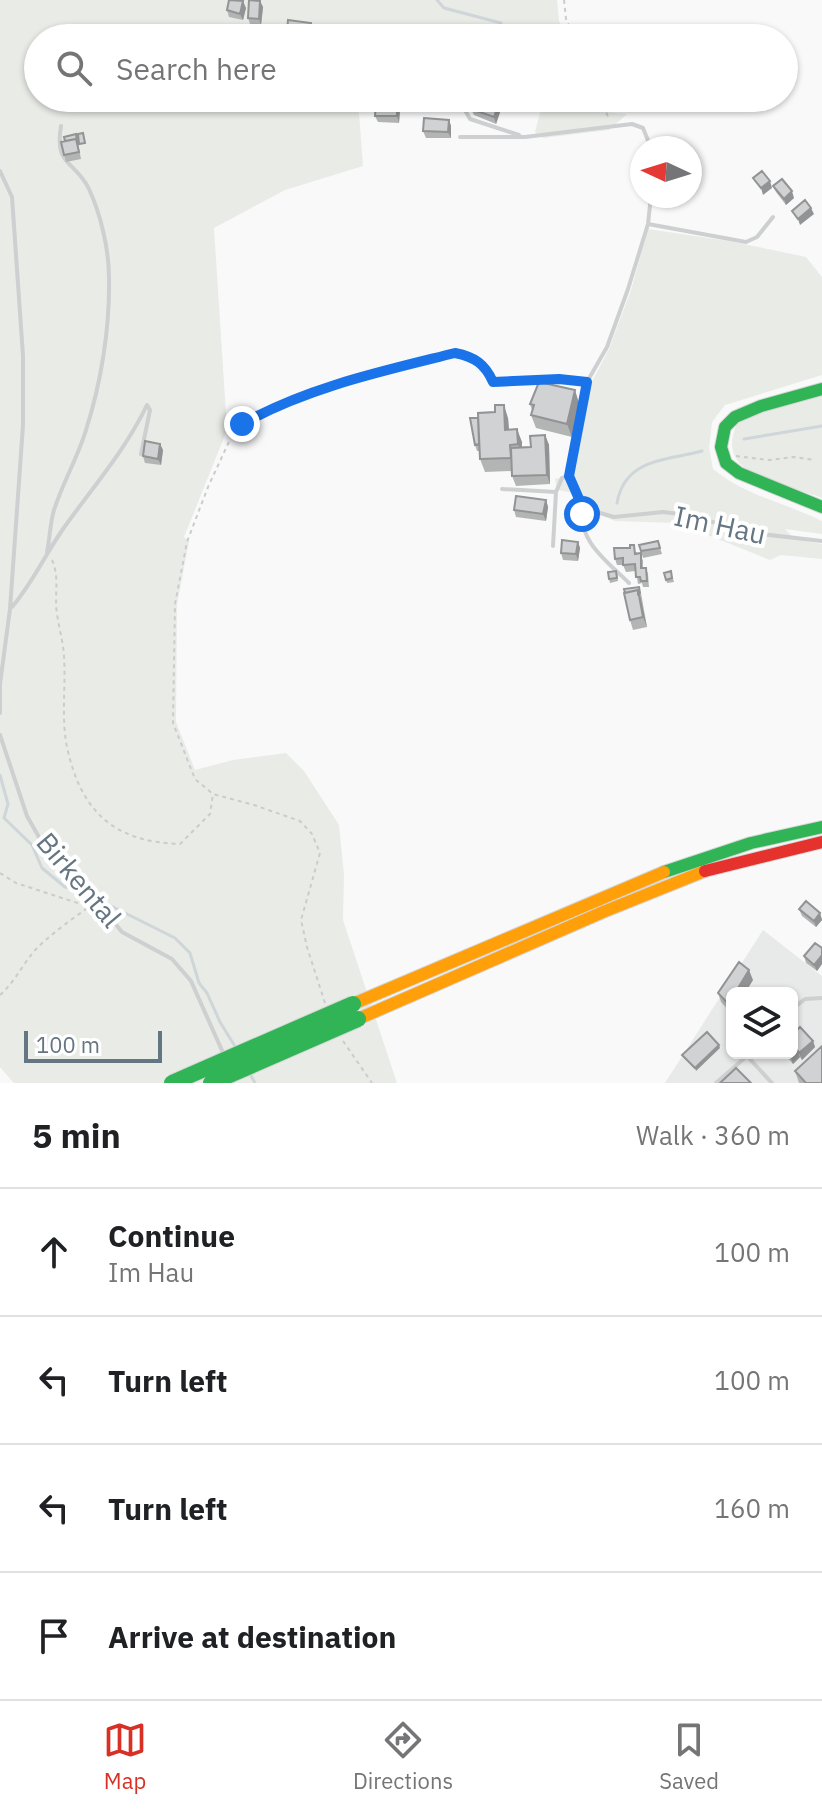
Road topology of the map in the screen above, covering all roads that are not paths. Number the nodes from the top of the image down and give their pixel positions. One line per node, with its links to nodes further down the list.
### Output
1 (295, 22): 2 (lane)
2 (304, 24)
3 (466, 112): 7 (lane)
4 (61, 126): 23 (lane)
5 (646, 136): 7 (lane)
6 (460, 137): 7 (lane)
7 (525, 137)
8 (0, 171): 25 (lane)
9 (650, 208): 11 (lane)
10 (773, 217): 11 (lane)
11 (648, 224): 13 (lane)
12 (455, 353): 13 (lane)
13 (587, 382): 16 (lane)
14 (822, 389): 19 (main road)
15 (141, 454): 23 (lane)
16 (569, 476): 18 (lane); 20 (lane)
17 (502, 489): 18 (lane)
18 (556, 492): 22 (lane)
19 (822, 507)
20 (583, 508): 21 (lane, Im Hau); 24 (lane)
21 (822, 541)
22 (553, 546)
23 (47, 552): 25 (lane)
24 (629, 583)
25 (10, 609): 26 (lane)
26 (0, 713)
27 (0, 735): 37 (lane, Birkental)
28 (822, 827): 32 (main road)
29 (822, 842): 32 (main road)
30 (822, 998): 31 (lane)
31 (798, 1004)
32 (355, 1011): 35 (main road, bridge); 36 (main road, bridge)
33 (743, 1059): 38 (lane)
34 (751, 1059): 39 (lane)
35 (172, 1083)
36 (211, 1083)
37 (236, 1083)
38 (716, 1083)
39 (772, 1083)

